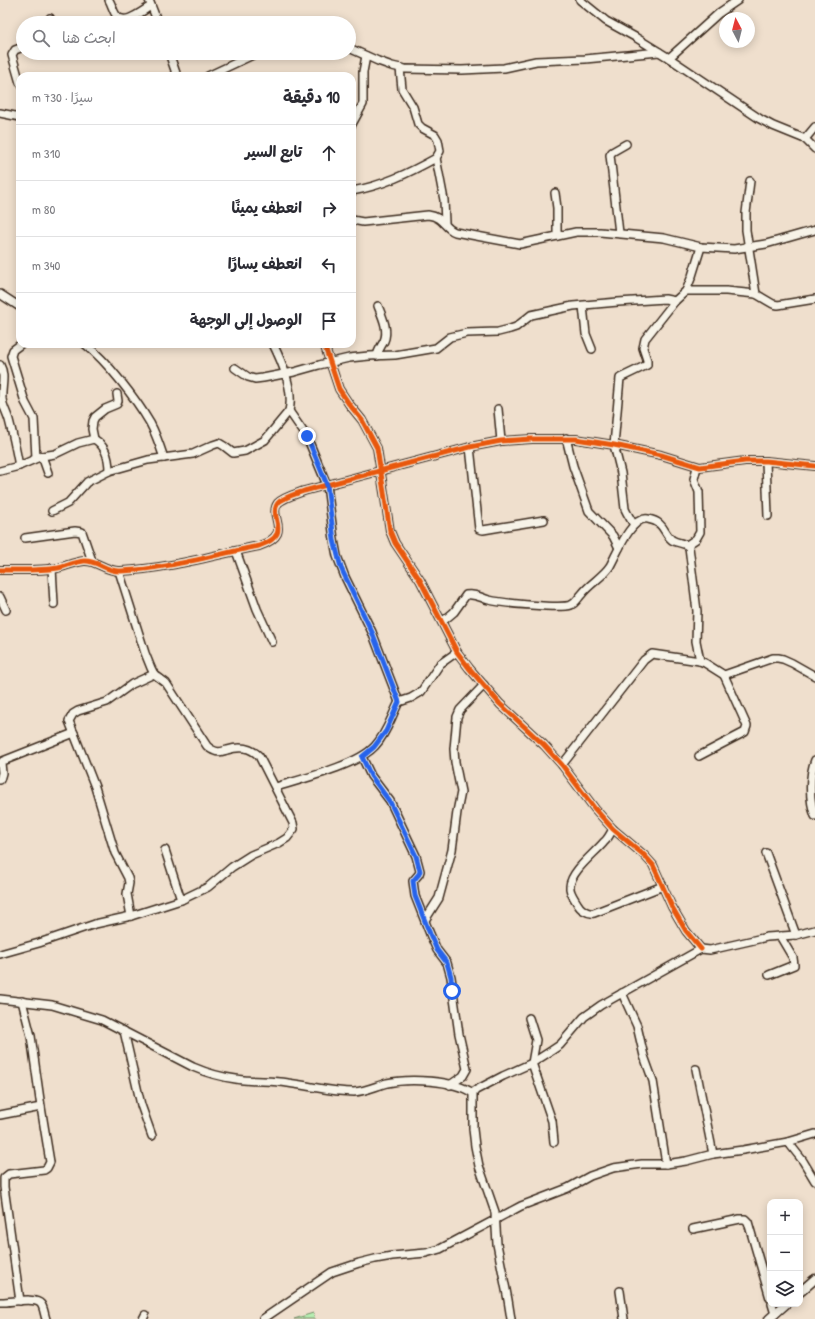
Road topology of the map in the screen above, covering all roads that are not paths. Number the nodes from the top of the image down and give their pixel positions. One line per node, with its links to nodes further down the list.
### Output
1 (109, 0): 5 (street)
2 (580, 0): 10 (street)
3 (738, 0): 12 (street)
4 (150, 3): 6 (street); 7 (street)
5 (117, 16)
6 (133, 16)
7 (155, 16)
8 (16, 50): 16 (street)
9 (356, 51): 11 (street)
10 (659, 52): 12 (street); 15 (street)
11 (366, 56): 15 (street); 21 (street)
12 (669, 58): 23 (street)
13 (171, 60): 17 (street)
14 (242, 60): 18 (street)
15 (400, 68): 26 (street)
16 (17, 72)
17 (176, 72)
18 (217, 72)
19 (0, 113): 20 (street)
20 (16, 117)
21 (356, 117)
22 (815, 127): 23 (street)
23 (805, 139): 25 (street)
24 (626, 144): 33 (street)
25 (815, 148)
26 (436, 158): 28 (street); 31 (street)
27 (750, 182): 36 (street)
28 (356, 190)
29 (555, 193): 34 (street)
30 (356, 221): 31 (street)
31 (445, 223): 34 (street)
32 (815, 230): 36 (street)
33 (619, 233): 34 (street); 35 (street)
34 (557, 236)
35 (701, 247): 36 (street); 37 (street)
36 (748, 247): 39 (street)
37 (686, 291): 39 (street); 41 (street)
38 (0, 294): 42 (street)
39 (756, 294): 40 (street)
40 (815, 299)
41 (675, 301): 44 (street); 61 (street)
42 (16, 304)
43 (378, 306): 50 (street)
44 (583, 306): 49 (street); 50 (street)
45 (16, 348): 63 (street)
46 (90, 348): 64 (street)
47 (275, 348): 54 (street)
48 (325, 348): 51 (street)
49 (592, 349)
50 (377, 356): 51 (street)
51 (330, 362): 54 (street); 71 (street)
52 (0, 365): 66 (street)
53 (235, 368): 54 (street)
54 (285, 374): 57 (street)
55 (117, 394): 59 (street)
56 (498, 409): 60 (street)
57 (289, 411): 64 (street); 73 (street)
58 (566, 438): 60 (street); 61 (street); 80 (street)
59 (94, 439): 63 (street); 70 (street)
60 (501, 441): 62 (street)
61 (614, 445): 68 (street); 77 (street)
62 (470, 447): 71 (street); 76 (street)
63 (39, 457): 66 (street); 72 (street)
64 (164, 458): 70 (street)
65 (766, 461): 67 (street); 68 (street); 75 (street)
66 (19, 466): 69 (street)
67 (815, 466)
68 (697, 467): 79 (street)
69 (0, 471)
70 (109, 471): 74 (street)
71 (380, 471): 73 (street); 89 (street)
72 (48, 473)
73 (327, 485): 81 (street); 97 (street)
74 (52, 511)
75 (768, 516)
76 (544, 520)
77 (634, 525): 79 (street); 80 (street)
78 (25, 538): 82 (street)
79 (687, 545): 92 (street)
80 (618, 548): 89 (street)
81 (236, 551): 85 (street); 90 (street)
82 (92, 561): 83 (street); 85 (street)
83 (52, 568): 84 (street); 87 (street)
84 (0, 570)
85 (119, 571): 93 (street)
86 (0, 597): 88 (street)
87 (54, 604)
88 (6, 610)
89 (442, 622): 91 (street)
90 (272, 642)
91 (457, 652): 96 (street); 97 (street)
92 (700, 661): 94 (street); 102 (street)
93 (154, 674): 98 (street); 104 (street)
94 (724, 675): 95 (street); 99 (street)
95 (815, 676)
96 (484, 686): 102 (street); 112 (street)
97 (399, 702): 100 (street)
98 (74, 732): 103 (street); 111 (street)
99 (699, 756)
100 (362, 757): 104 (street); 112 (street)
101 (815, 760): 105 (street)
102 (562, 765): 106 (street)
103 (0, 780)
104 (276, 787): 110 (street)
105 (815, 816)
106 (613, 829): 109 (street); 109 (street)
107 (164, 850): 110 (street)
108 (766, 853): 114 (street)
109 (663, 886): 116 (street)
110 (181, 900): 111 (street)
111 (131, 916): 117 (street)
112 (425, 920): 126 (street)
113 (815, 930): 114 (street)
114 (796, 935): 115 (street)
115 (780, 936): 116 (street); 118 (street)
116 (701, 949): 119 (street)
117 (0, 954)
118 (769, 975)
119 (622, 993): 124 (street); 135 (street)
120 (0, 999): 121 (street)
121 (22, 1001): 123 (street); 128 (street)
122 (529, 1018): 124 (street)
123 (124, 1031): 126 (street); 131 (street)
124 (532, 1063): 127 (street); 132 (street)
125 (696, 1069): 134 (street)
126 (450, 1085): 127 (street)
127 (473, 1093): 137 (street)
128 (41, 1107): 129 (street); 143 (street)
129 (0, 1115)
130 (815, 1134): 133 (street)
131 (152, 1136)
132 (554, 1142)
133 (788, 1142): 134 (street); 136 (street)
134 (713, 1154): 135 (street)
135 (666, 1164): 137 (street)
136 (815, 1181)
137 (496, 1219): 148 (street); 149 (street)
138 (693, 1229): 140 (street)
139 (815, 1279): 141 (main road)
140 (767, 1288)
141 (803, 1289)
142 (620, 1291): 150 (street)
143 (20, 1301): 144 (street); 147 (street)
144 (0, 1302)
145 (782, 1307): 146 (main road)
146 (772, 1316)
147 (46, 1319)
148 (263, 1319)
149 (511, 1319)
150 (624, 1319)

